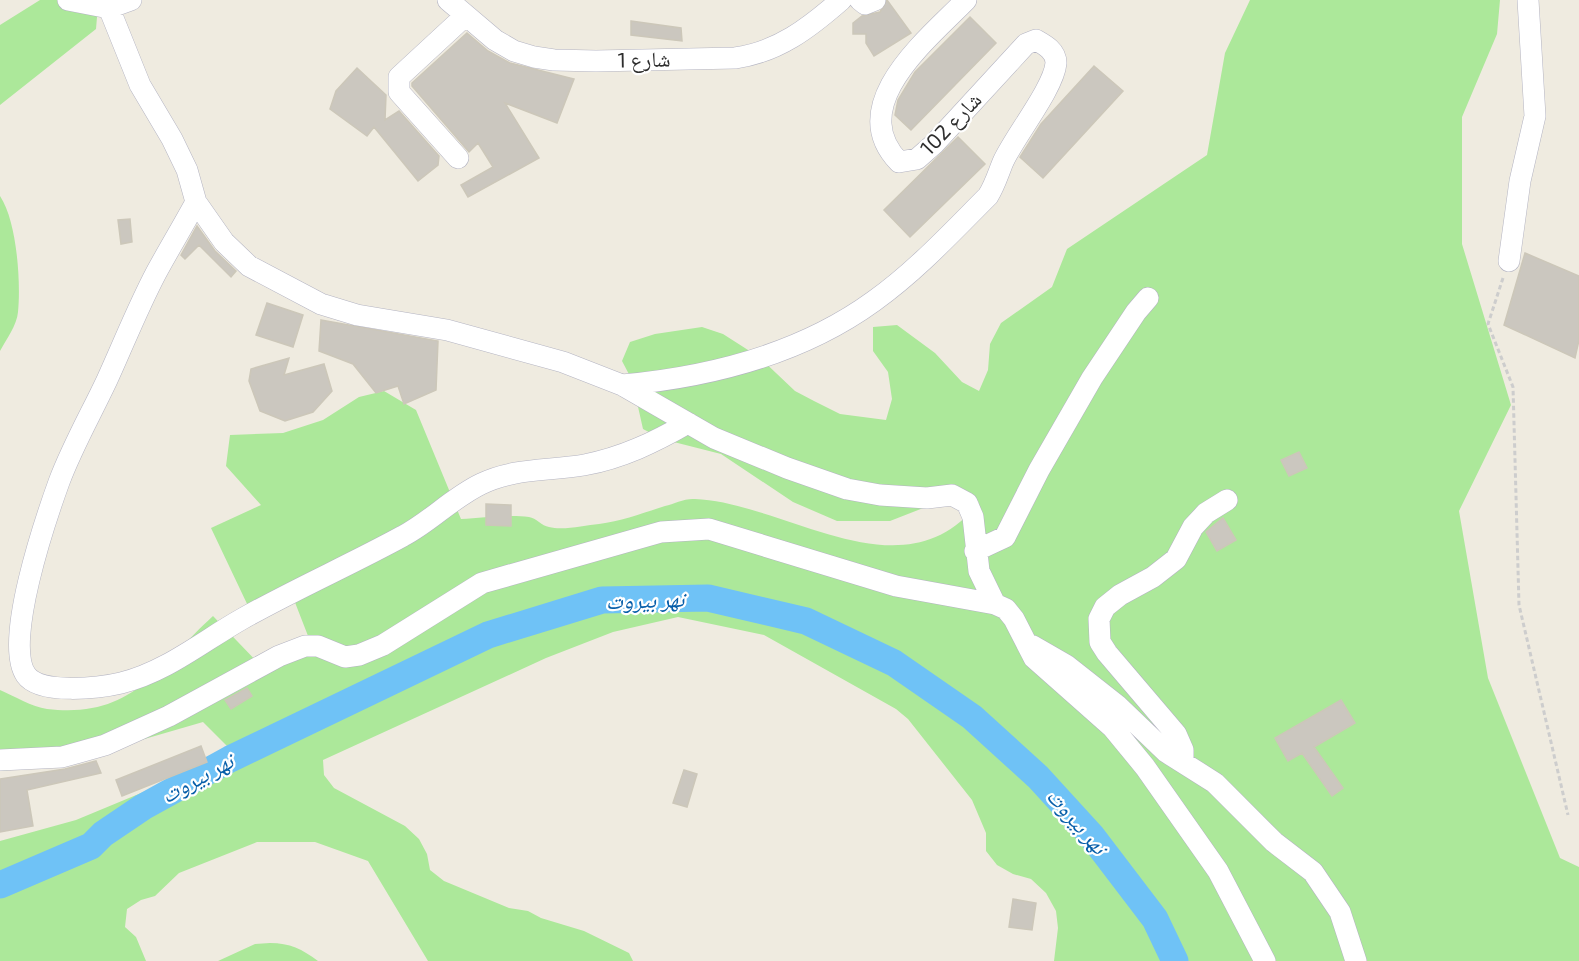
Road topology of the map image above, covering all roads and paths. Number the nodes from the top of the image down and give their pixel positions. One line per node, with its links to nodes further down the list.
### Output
1 (68, 0): 9 (street)
2 (130, 0): 9 (street)
3 (448, 0): 10 (street, شارع 1)
4 (841, 0): 10 (street, شارع 1)
5 (860, 0): 6 (street)
6 (875, 0)
7 (966, 0): 15 (street, شارع 102)
8 (1528, 0): 13 (street)
9 (109, 8): 12 (street)
10 (465, 16): 11 (street)
11 (458, 159)
12 (196, 202): 15 (street); 16 (street)
13 (1509, 261): 23 (path)
14 (1148, 298): 18 (street)
15 (621, 385): 16 (street)
16 (688, 423): 18 (street)
17 (1227, 500): 22 (street)
18 (975, 551): 19 (street)
19 (995, 604): 20 (street); 21 (street)
20 (1024, 641): 22 (street); 24 (street)
21 (0, 760)
22 (1183, 761): 25 (street)
23 (1568, 815)
24 (1265, 961)
25 (1356, 961)

